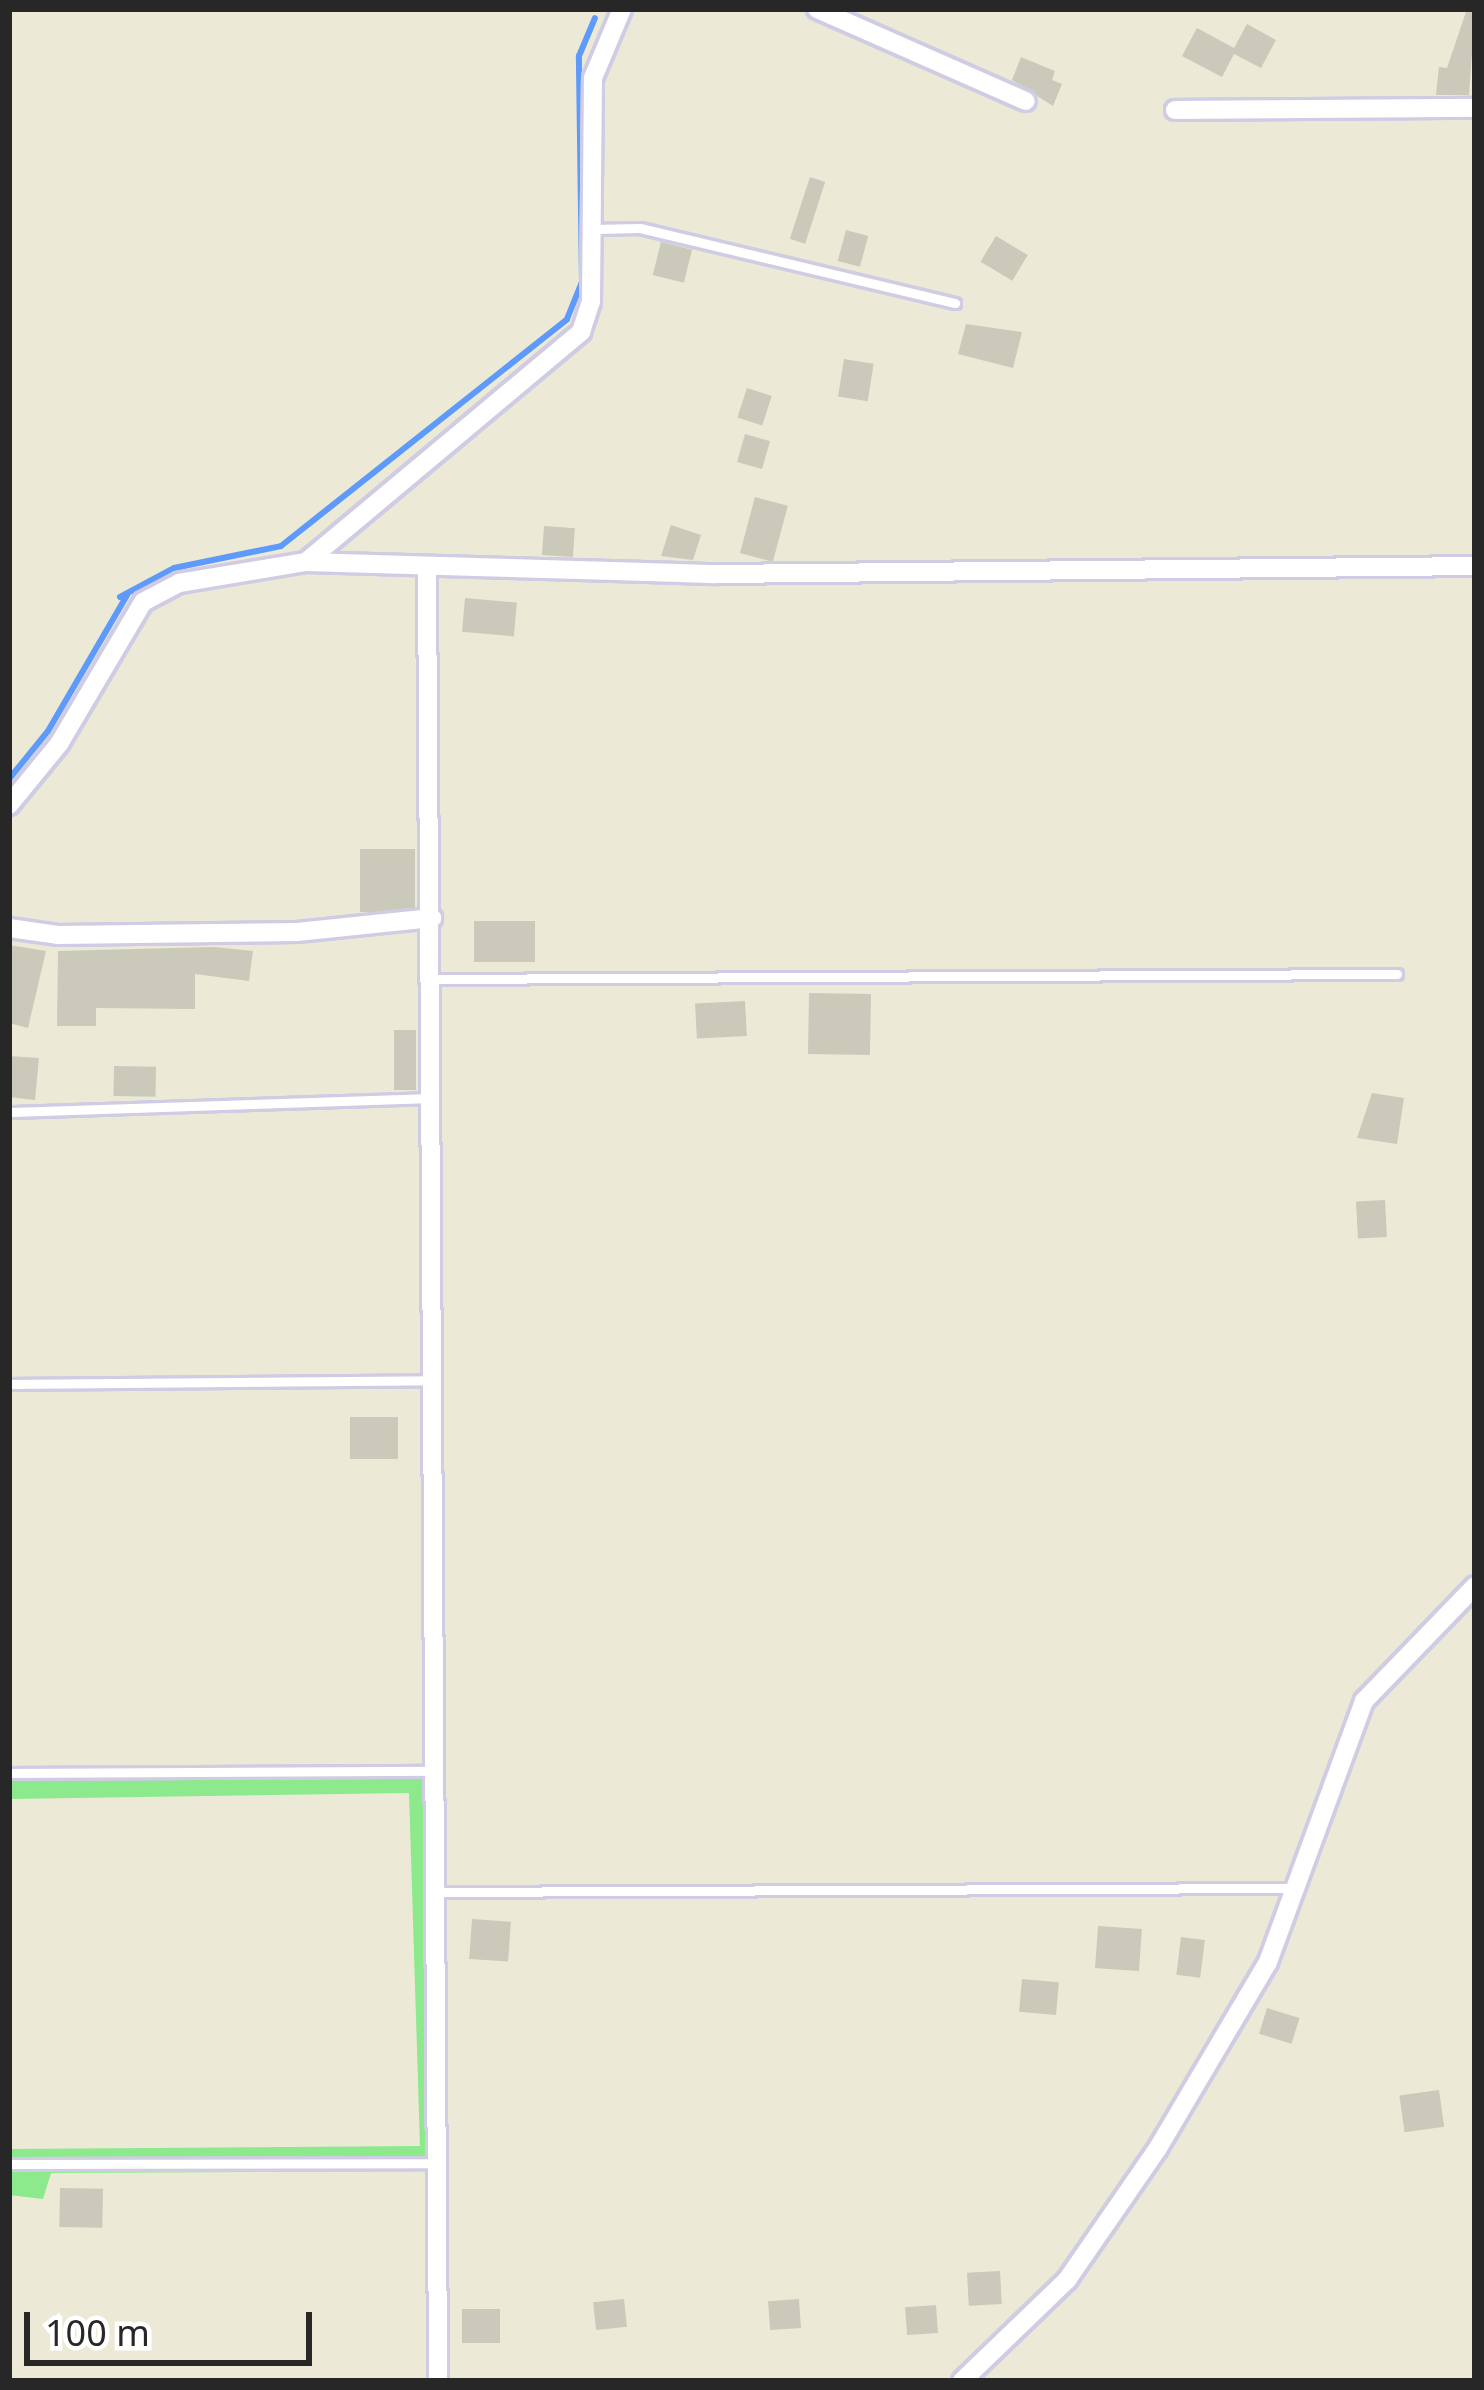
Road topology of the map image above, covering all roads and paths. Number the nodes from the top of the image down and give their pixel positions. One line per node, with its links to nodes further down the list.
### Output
1 (622, 9): 6 (street)
2 (817, 9): 3 (street)
3 (1026, 101)
4 (1475, 108): 5 (street)
5 (1175, 110)
6 (593, 229): 7 (lane); 8 (street)
7 (956, 303)
8 (306, 562): 10 (street); 11 (street)
9 (1475, 566): 10 (street)
10 (428, 571): 12 (street)
11 (9, 805)
12 (431, 918): 13 (street); 15 (street)
13 (9, 928)
14 (1397, 974): 15 (lane)
15 (432, 979): 16 (street)
16 (433, 1098): 17 (lane); 18 (street)
17 (9, 1112)
18 (437, 1380): 19 (lane); 21 (street)
19 (9, 1384)
20 (1475, 1586): 23 (street)
21 (435, 1771): 22 (lane); 24 (street)
22 (9, 1773)
23 (1293, 1888): 24 (lane); 28 (street)
24 (437, 1892): 25 (street)
25 (440, 2163): 26 (lane); 27 (street)
26 (9, 2164)
27 (438, 2381)
28 (962, 2381)

